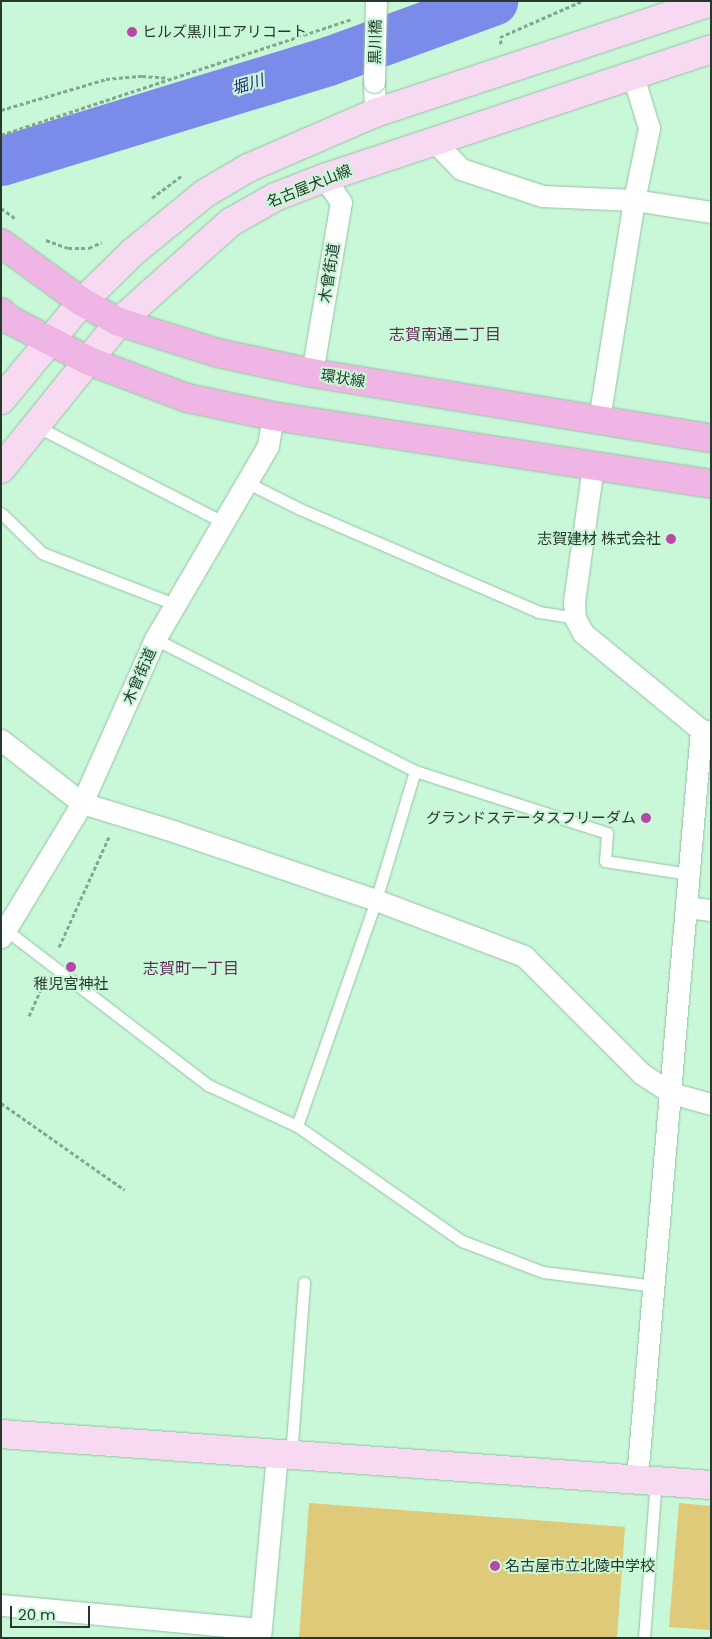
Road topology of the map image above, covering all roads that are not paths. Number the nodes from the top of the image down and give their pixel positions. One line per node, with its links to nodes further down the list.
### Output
1 (376, 1): 5 (street, 黒川橋, bridge)
2 (711, 2): 5 (main road)
3 (711, 49): 4 (main road, 名古屋犬山線)
4 (633, 76): 6 (main road, 名古屋犬山線); 8 (street)
5 (375, 113): 11 (main road)
6 (433, 140): 7 (main road, 名古屋犬山線); 8 (street)
7 (324, 178): 13 (main road, 名古屋犬山線); 16 (street, 木曾街道)
8 (634, 200): 9 (street); 19 (street)
9 (711, 212)
10 (1, 243): 11 (main road, 環状線)
11 (82, 302): 13 (main road, 環状線); 14 (main road)
12 (1, 312): 14 (main road)
13 (119, 322): 15 (main road, 名古屋犬山線); 16 (main road, 環状線)
14 (50, 342): 15 (main road); 17 (main road)
15 (89, 361): 18 (main road); 20 (main road, 名古屋犬山線)
16 (312, 373): 19 (main road, 環状線)
17 (1, 400)
18 (273, 416): 22 (main road); 24 (street, 木曾街道)
19 (599, 419): 21 (main road, 環状線)
20 (34, 425): 23 (main road, 名古屋犬山線); 27 (lane)
21 (711, 438)
22 (593, 466): 25 (main road); 29 (street)
23 (1, 469)
24 (246, 482): 27 (street, 木曾街道); 29 (lane)
25 (711, 484)
26 (1, 513): 28 (lane)
27 (223, 522): 28 (street, 木曾街道)
28 (174, 604): 30 (street, 木曾街道)
29 (575, 618): 31 (street)
30 (155, 639): 33 (lane); 34 (street, 木曾街道)
31 (706, 731): 35 (street)
32 (1, 740): 34 (street)
33 (415, 771): 35 (lane); 36 (lane)
34 (82, 803): 36 (street); 39 (street, 木曾街道)
35 (689, 874): 37 (street)
36 (376, 900): 40 (street); 42 (lane)
37 (686, 907): 38 (street); 40 (street)
38 (711, 910)
39 (4, 933): 42 (lane)
40 (671, 1093): 41 (street); 44 (street)
41 (711, 1104)
42 (297, 1126): 44 (lane)
43 (304, 1282): 46 (lane)
44 (654, 1286): 47 (street)
45 (1, 1434): 46 (main road)
46 (284, 1457): 47 (main road); 50 (street)
47 (647, 1479): 48 (main road); 51 (lane)
48 (711, 1485)
49 (1, 1605): 50 (street)
50 (260, 1634)
51 (644, 1638)

